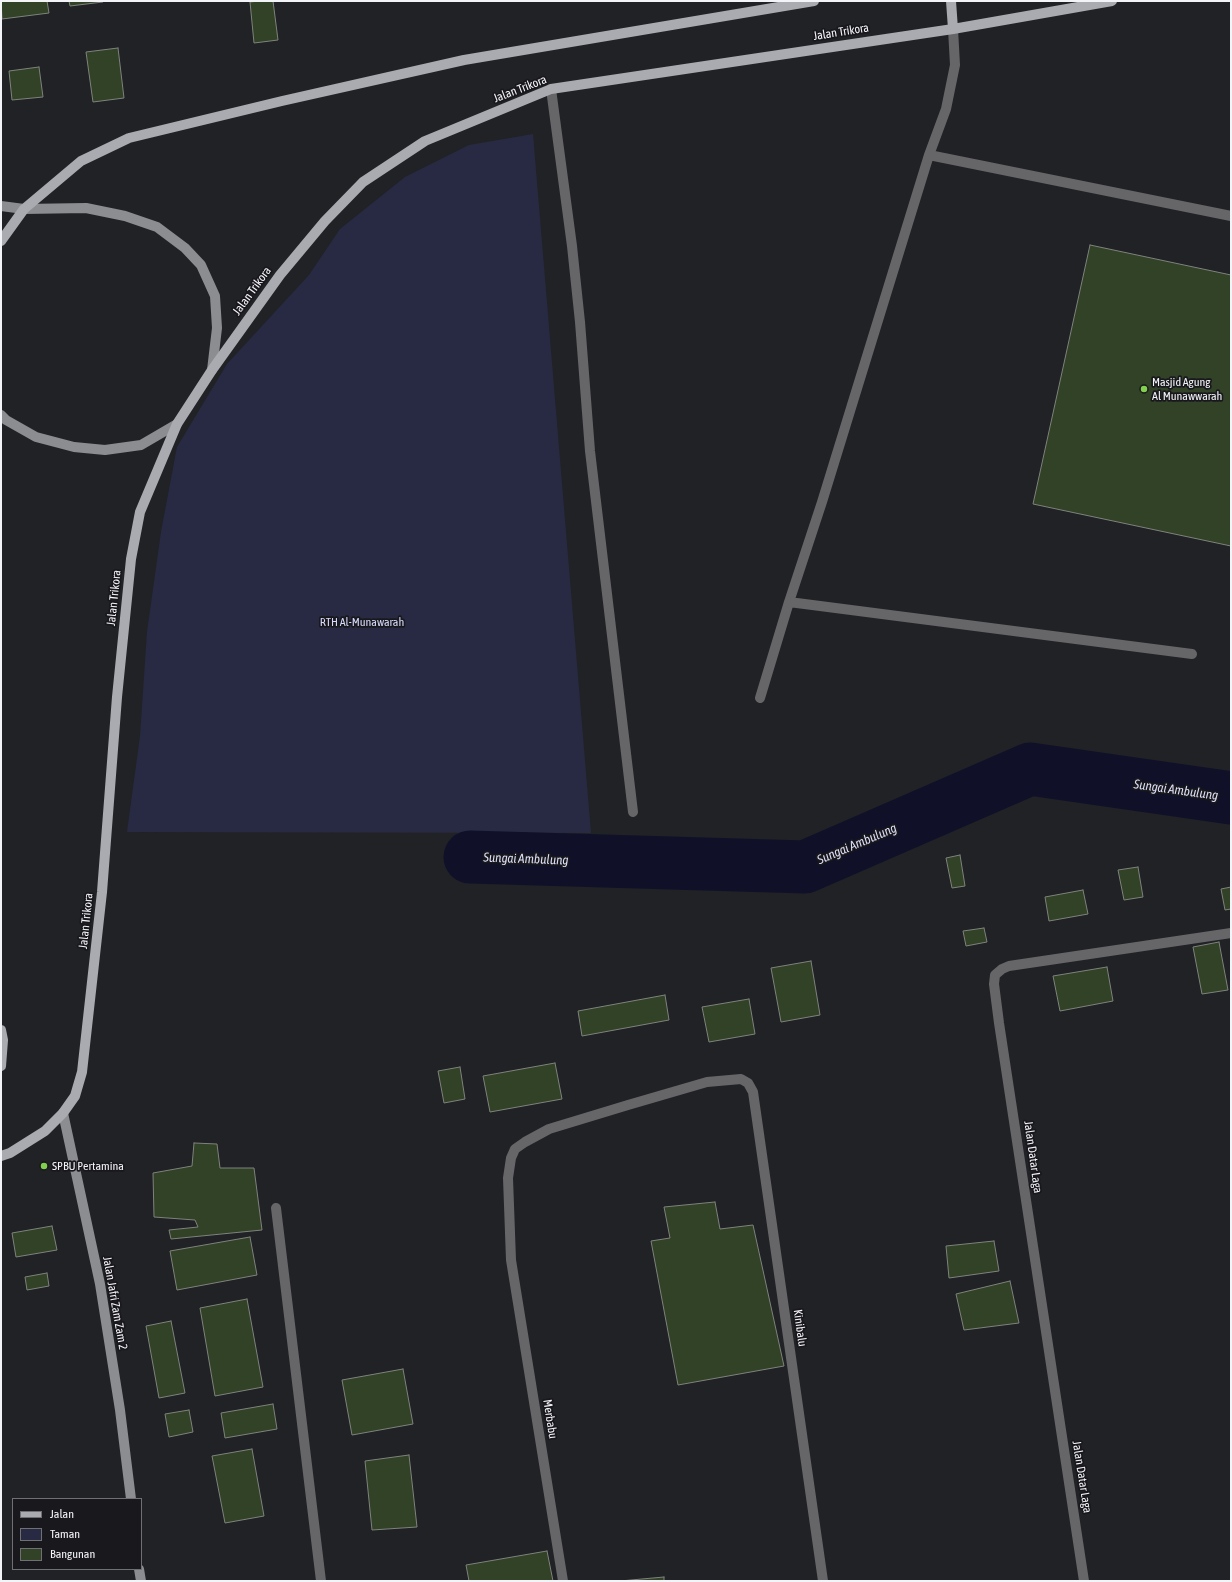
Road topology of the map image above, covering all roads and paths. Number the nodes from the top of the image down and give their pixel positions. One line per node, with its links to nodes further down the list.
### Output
1 (814, 1): 8 (main road)
2 (951, 1): 4 (main road)
3 (1112, 1): 4 (main road, Jalan Trikora)
4 (954, 29): 5 (main road, Jalan Trikora); 6 (street)
5 (551, 90): 11 (main road, Jalan Trikora); 17 (street)
6 (929, 155): 9 (street); 14 (street)
7 (1, 206): 8 (street)
8 (24, 209): 10 (main road); 11 (street)
9 (1231, 216)
10 (1, 241)
11 (212, 370): 13 (main road, Jalan Trikora)
12 (1, 415): 13 (street)
13 (178, 424): 22 (main road, Jalan Trikora)
14 (789, 602): 15 (street); 16 (street)
15 (1192, 654)
16 (760, 698)
17 (633, 812)
18 (1231, 933): 31 (street, Jalan Datar Laga)
19 (1, 1030): 20 (main road)
20 (1, 1066)
21 (745, 1081): 29 (street, Merbabu); 30 (street, Kinibalu)
22 (63, 1113): 23 (main road, Jalan Trikora); 25 (street, Jalan Jafri Zam Zam 2)
23 (1, 1156)
24 (276, 1208): 28 (street)
25 (131, 1498)
26 (140, 1570): 27 (street)
27 (141, 1581)
28 (321, 1581)
29 (562, 1581)
30 (823, 1581)
31 (1084, 1581)

